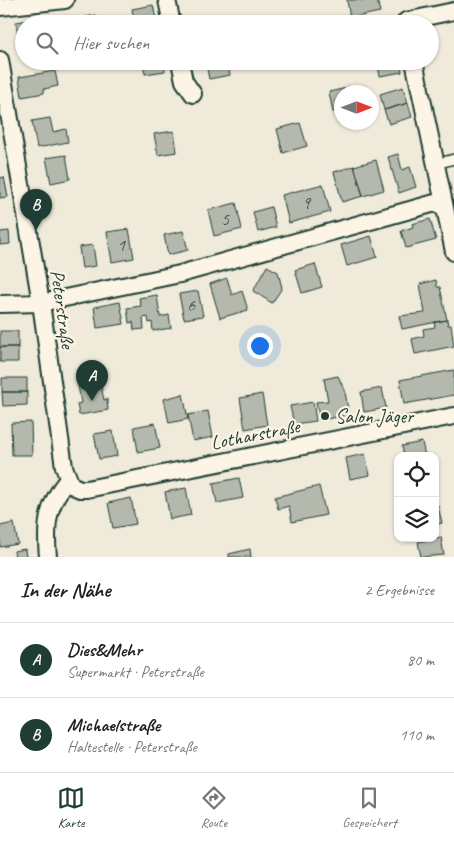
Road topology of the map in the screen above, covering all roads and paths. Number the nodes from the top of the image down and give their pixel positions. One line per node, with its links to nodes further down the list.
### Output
1 (65, 0): 3 (street)
2 (166, 0): 5 (street)
3 (0, 7)
4 (454, 11): 6 (street)
5 (170, 15)
6 (437, 15)
7 (0, 60): 11 (street, Peterstraße)
8 (182, 70): 10 (street)
9 (416, 70): 13 (street)
10 (193, 94)
11 (8, 151): 16 (street, Peterstraße)
12 (454, 159): 13 (lane)
13 (436, 164): 14 (street)
14 (446, 208): 15 (street); 16 (street)
15 (454, 252)
16 (41, 302): 17 (street); 19 (street, Peterstraße)
17 (0, 304)
18 (454, 416): 19 (street, Lotharstraße)
19 (68, 479): 20 (street)
20 (48, 557)

